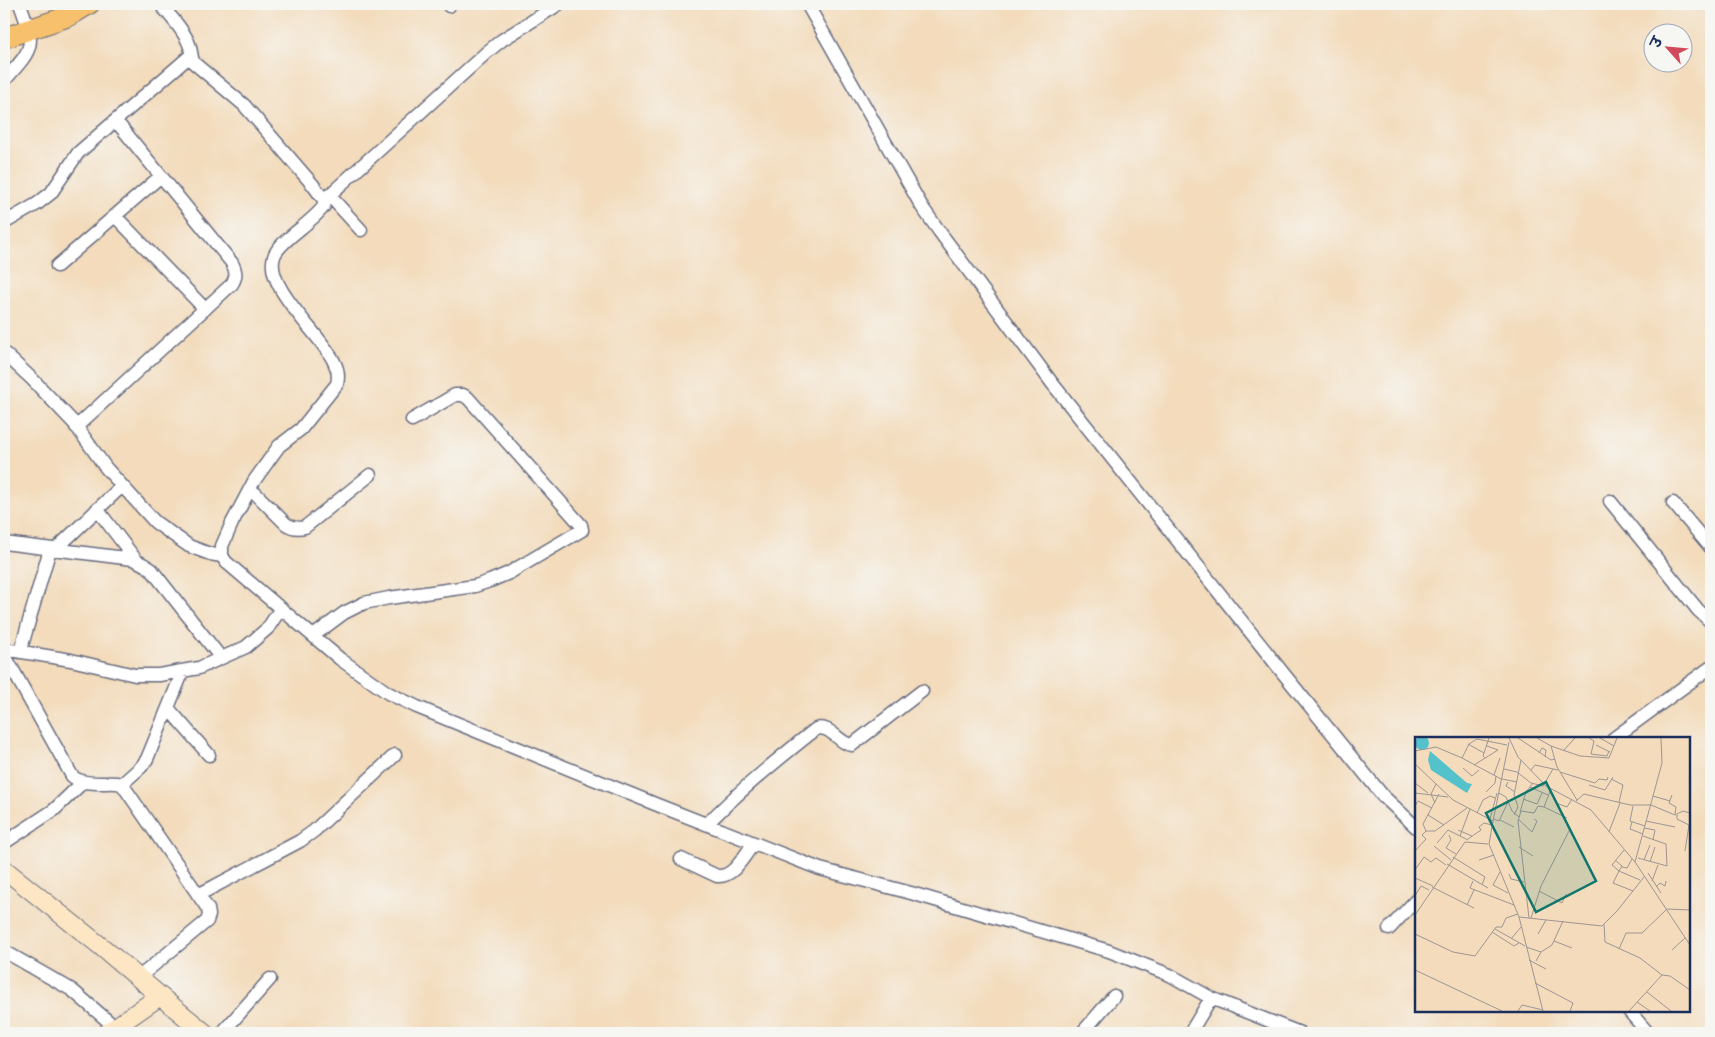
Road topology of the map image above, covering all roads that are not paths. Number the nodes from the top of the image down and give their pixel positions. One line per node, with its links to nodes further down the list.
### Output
1 (20, 4): 6 (street)
2 (89, 4): 6 (main road)
3 (160, 4): 8 (street)
4 (559, 4): 12 (street)
5 (807, 4): 49 (street)
6 (30, 30): 7 (main road); 9 (street)
7 (4, 38)
8 (190, 56): 10 (street); 12 (street)
9 (4, 81)
10 (116, 120): 11 (street); 14 (street)
11 (161, 176): 13 (street); 17 (street)
12 (326, 198): 15 (street); 23 (street)
13 (115, 216): 16 (street); 17 (street)
14 (4, 223)
15 (362, 230)
16 (57, 266)
17 (205, 309): 20 (street)
18 (4, 353): 20 (street)
19 (412, 420): 34 (street)
20 (76, 426): 22 (street)
21 (370, 475): 23 (street)
22 (122, 486): 26 (street); 30 (street)
23 (250, 488): 30 (street)
24 (1610, 501): 33 (street)
25 (1673, 503): 28 (street)
26 (98, 510): 29 (street); 31 (street)
27 (4, 543): 29 (street)
28 (1711, 548)
29 (52, 549): 31 (street); 36 (street)
30 (222, 556): 32 (street)
31 (136, 560): 38 (street)
32 (282, 608): 34 (street); 38 (street)
33 (1711, 622)
34 (313, 636): 48 (street)
35 (4, 649): 36 (street)
36 (20, 652): 40 (street)
37 (4, 654): 46 (street)
38 (221, 658): 40 (street)
39 (1711, 668): 43 (street)
40 (184, 671): 42 (street)
41 (922, 691): 48 (street)
42 (168, 708): 44 (street); 47 (street)
43 (1615, 737)
44 (209, 755)
45 (395, 755): 54 (street)
46 (83, 782): 47 (street); 51 (street)
47 (122, 784): 54 (street)
48 (707, 824): 50 (street)
49 (1415, 826)
50 (754, 842): 52 (street); 62 (street)
51 (4, 843)
52 (681, 859)
53 (4, 869): 58 (main road)
54 (198, 895): 58 (street)
55 (1415, 901): 56 (street)
56 (1389, 929)
57 (4, 951): 64 (street)
58 (138, 978): 60 (main road)
59 (270, 979): 67 (street)
60 (160, 996): 64 (main road); 66 (main road)
61 (1114, 996): 68 (street)
62 (1211, 998): 65 (street); 69 (street)
63 (1630, 1012): 70 (street)
64 (111, 1030)
65 (1293, 1032)
66 (205, 1033)
67 (222, 1033)
68 (1082, 1033)
69 (1190, 1033)
70 (1648, 1033)

